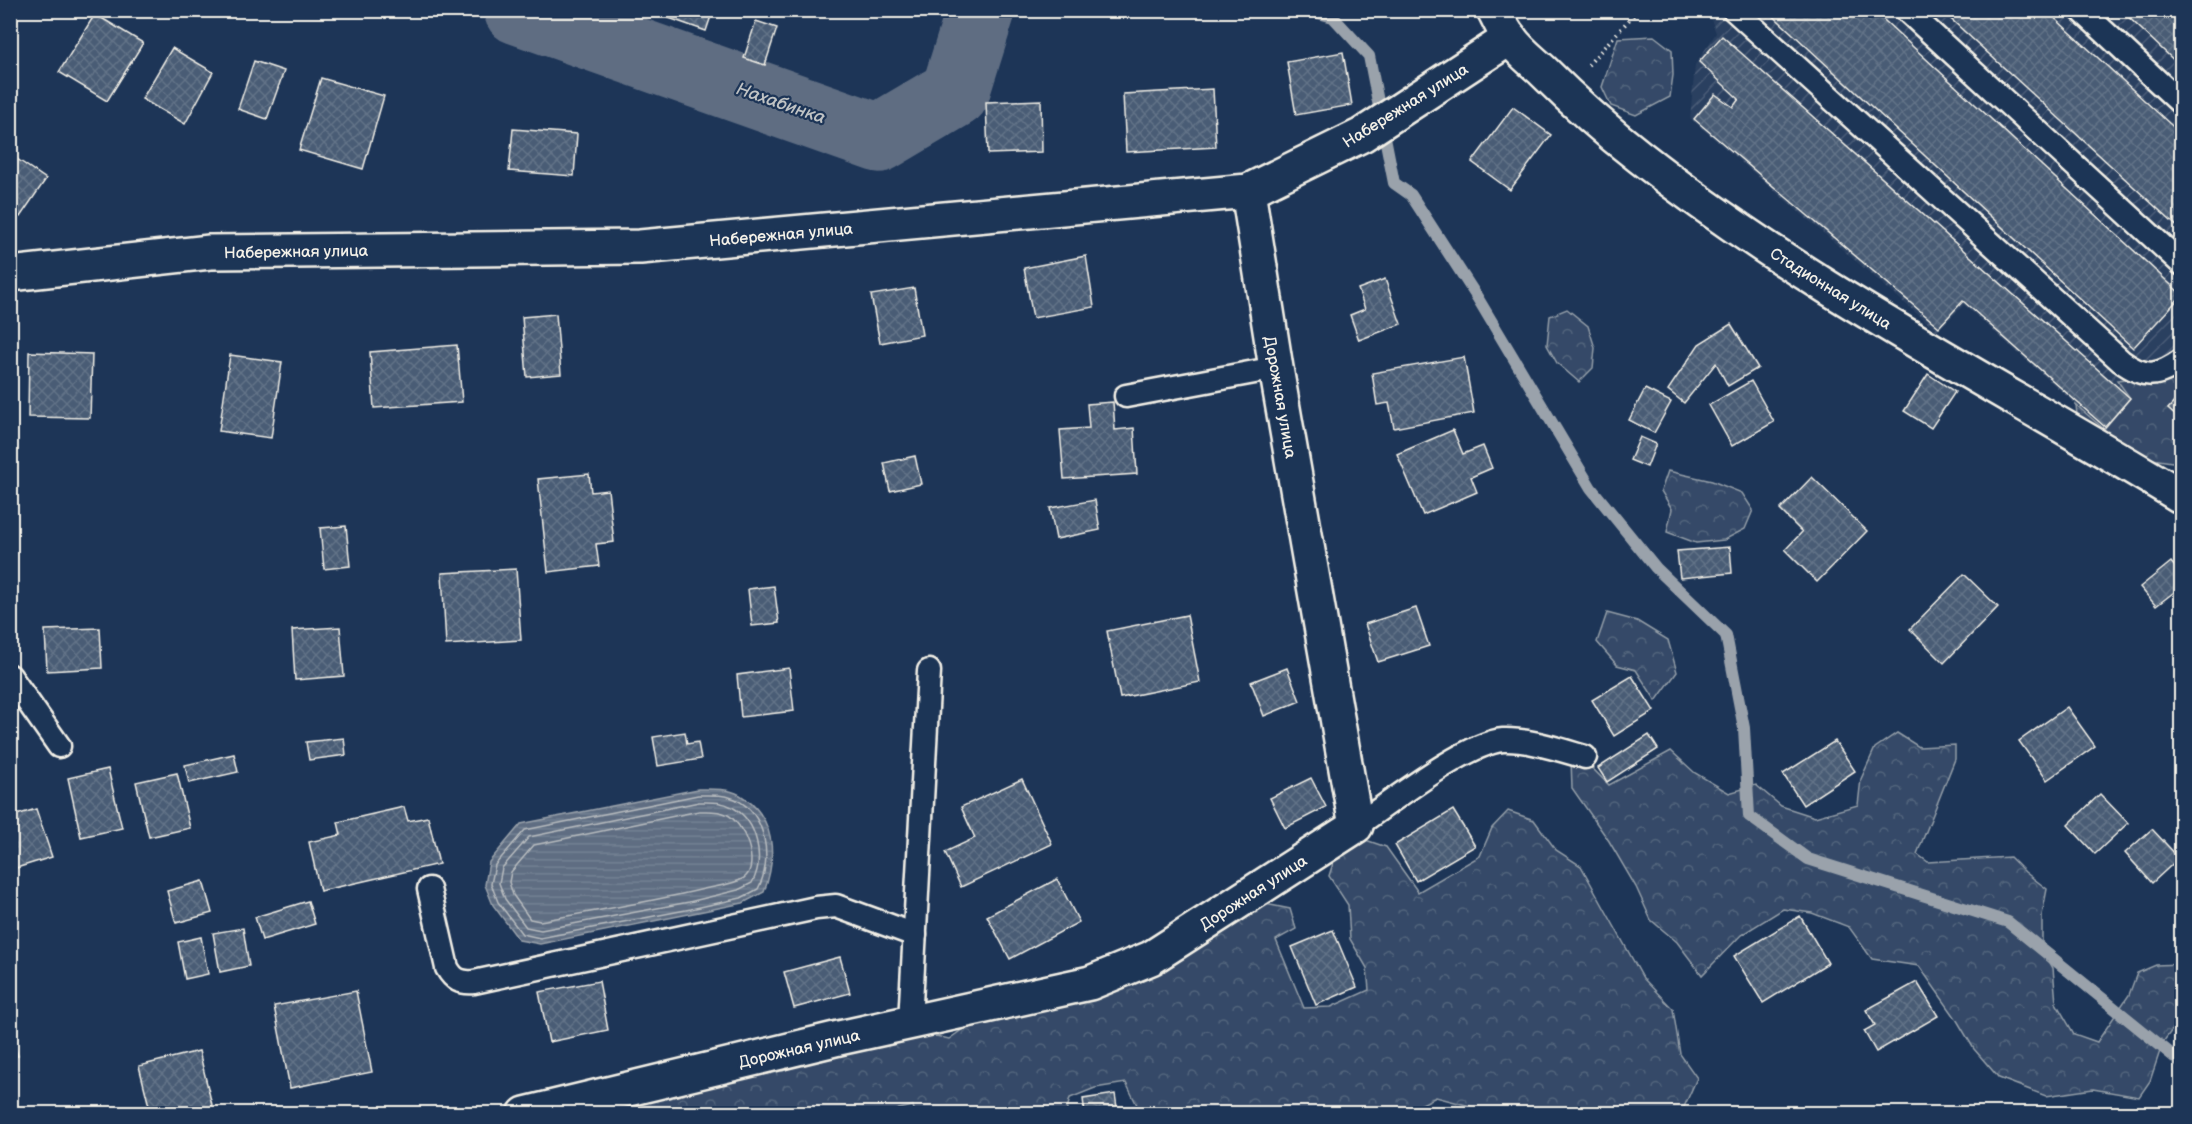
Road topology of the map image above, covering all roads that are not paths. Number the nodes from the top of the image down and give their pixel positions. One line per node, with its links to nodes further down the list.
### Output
1 (1734, 10): 9 (lane)
2 (1906, 10): 7 (lane)
3 (2081, 10): 5 (lane)
4 (1502, 24): 6 (street, Набережная улица); 12 (street, Стадионная улица)
5 (2181, 104)
6 (1248, 191): 8 (street, Набережная улица); 10 (street, Дорожная улица)
7 (2181, 264)
8 (10, 274)
9 (2181, 360)
10 (1276, 368): 11 (lane); 17 (street, Дорожная улица)
11 (1126, 396)
12 (2181, 497)
13 (929, 671): 19 (lane)
14 (10, 676): 15 (lane)
15 (59, 746)
16 (1585, 757): 17 (lane)
17 (1356, 826): 20 (street, Дорожная улица)
18 (429, 889): 19 (lane)
19 (915, 935): 20 (lane)
20 (910, 1022): 21 (street, Дорожная улица)
21 (525, 1113)

